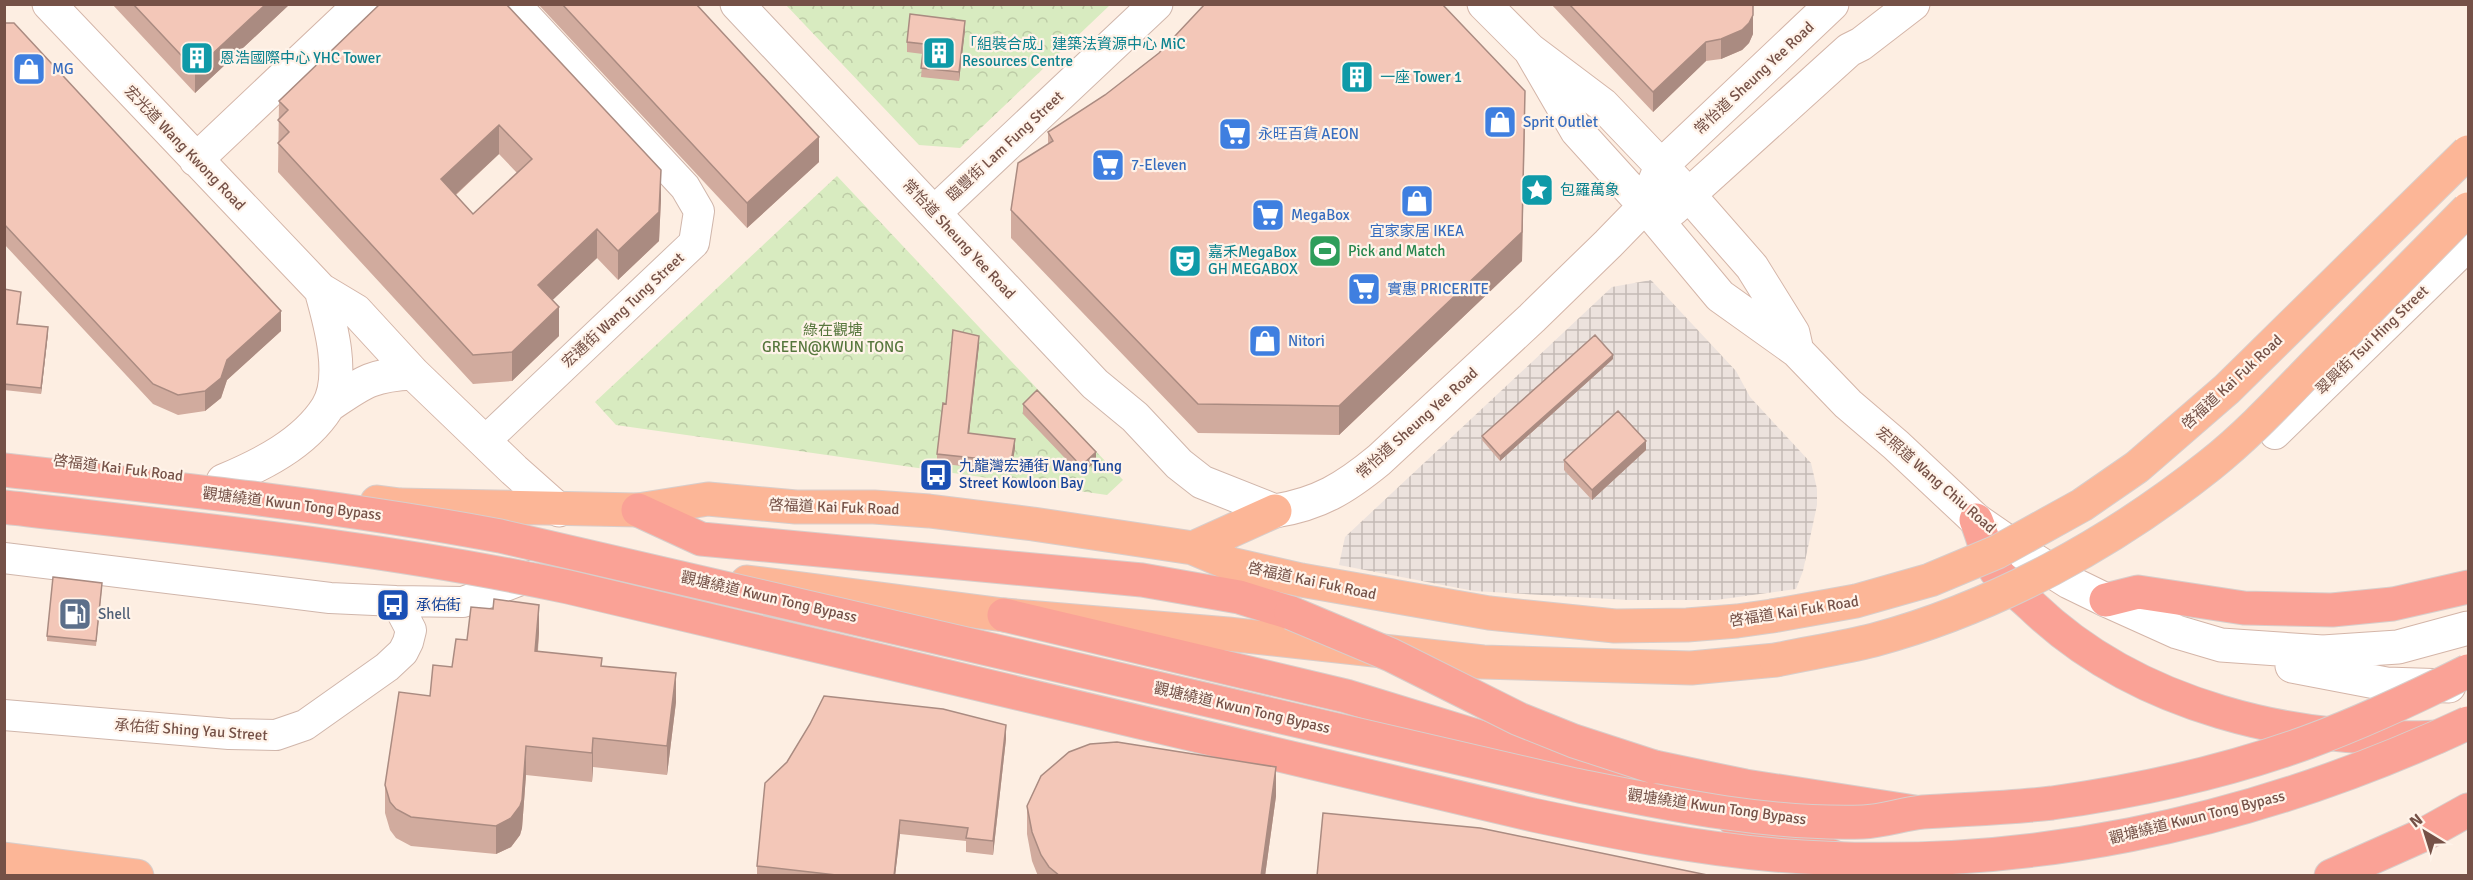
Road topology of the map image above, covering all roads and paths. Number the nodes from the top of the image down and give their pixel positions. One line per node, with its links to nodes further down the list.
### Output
1 (49, 4): 13 (main road, 宏光道 Wang Kwong Road)
2 (361, 4): 13 (main road)
3 (515, 4): 25 (street, 宏通街 Wang Tung Street)
4 (737, 4): 17 (main road, 常怡道 Sheung Yee Road)
5 (1156, 4): 17 (main road, 臨豐街 Lam Fung Street)
6 (1484, 4): 10 (main road, 宏照道 Wang Chiu Road)
7 (1880, 4): 11 (main road)
8 (1914, 4): 11 (main road, 常怡道 Sheung Yee Road)
9 (1831, 5): 14 (main road, 常怡道 Sheung Yee Road)
10 (1530, 50): 14 (main road, 宏照道 Wang Chiu Road); 18 (main road, 宏照道 Wang Chiu Road)
11 (1849, 50): 15 (main road, 常怡道 Sheung Yee Road)
12 (2469, 152): 35 (highway, 啓福道 Kai Fuk Road, bridge)
13 (196, 160): 20 (main road, 宏光道 Wang Kwong Road)
14 (1661, 166): 15 (main road, 宏照道 Wang Chiu Road); 18 (main road, 常怡道 Sheung Yee Road)
15 (1689, 195): 18 (main road, 常怡道 Sheung Yee Road); 21 (main road, 宏照道 Wang Chiu Road)
16 (2469, 209): 41 (highway, bridge)
17 (934, 213): 32 (main road, 常怡道 Sheung Yee Road)
18 (1651, 214): 21 (main road, 宏照道 Wang Chiu Road); 32 (main road, 常怡道 Sheung Yee Road)
19 (2469, 246): 24 (street, 翠興街 Tsui Hing Street)
20 (321, 291): 22 (main road, 宏光道 Wang Kwong Road); 23 (main road, 宏光道 Wang Kwong Road)
21 (1797, 351): 34 (main road, 宏照道 Wang Chiu Road)
22 (413, 373): 23 (main road); 25 (main road, 宏光道 Wang Kwong Road)
23 (328, 406): 28 (main road, 宏光道 Wang Kwong Road)
24 (2275, 434)
25 (484, 442): 30 (main road, 宏光道 Wang Kwong Road)
26 (4, 454): 28 (highway, 啓福道 Kai Fuk Road)
27 (4, 470): 50 (highway, 觀塘繞道 Kwun Tong Bypass, bridge)
28 (223, 481): 30 (highway, 啓福道 Kai Fuk Road)
29 (4, 507): 47 (highway, 觀塘繞道 Kwun Tong Bypass, bridge)
30 (560, 510): 31 (highway, 啓福道 Kai Fuk Road)
31 (638, 510): 35 (highway, 啓福道 Kai Fuk Road); 50 (highway, bridge)
32 (1275, 511): 35 (highway)
33 (4, 519): 37 (highway)
34 (1976, 520): 39 (main road, 宏照道 Wang Chiu Road); 48 (highway)
35 (1193, 548)
36 (4, 558): 40 (street)
37 (541, 572): 40 (street); 41 (highway)
38 (2457, 590): 39 (highway)
39 (2106, 600): 43 (main road, 宏照道 Wang Chiu Road)
40 (396, 601): 46 (street, 承佑街 Shing Yau Street)
41 (1004, 615): 53 (highway)
42 (2469, 628): 43 (main road, 宏照道 Wang Chiu Road)
43 (2221, 645): 45 (main road, 宏照道 Wang Chiu Road)
44 (2469, 671): 50 (highway, 觀塘繞道 Kwun Tong Bypass, bridge)
45 (2469, 687)
46 (4, 715)
47 (2469, 723)
48 (2469, 735)
49 (2469, 810): 54 (highway)
50 (1920, 813)
51 (4, 859): 52 (highway)
52 (137, 876)
53 (1884, 876)
54 (2331, 876)

